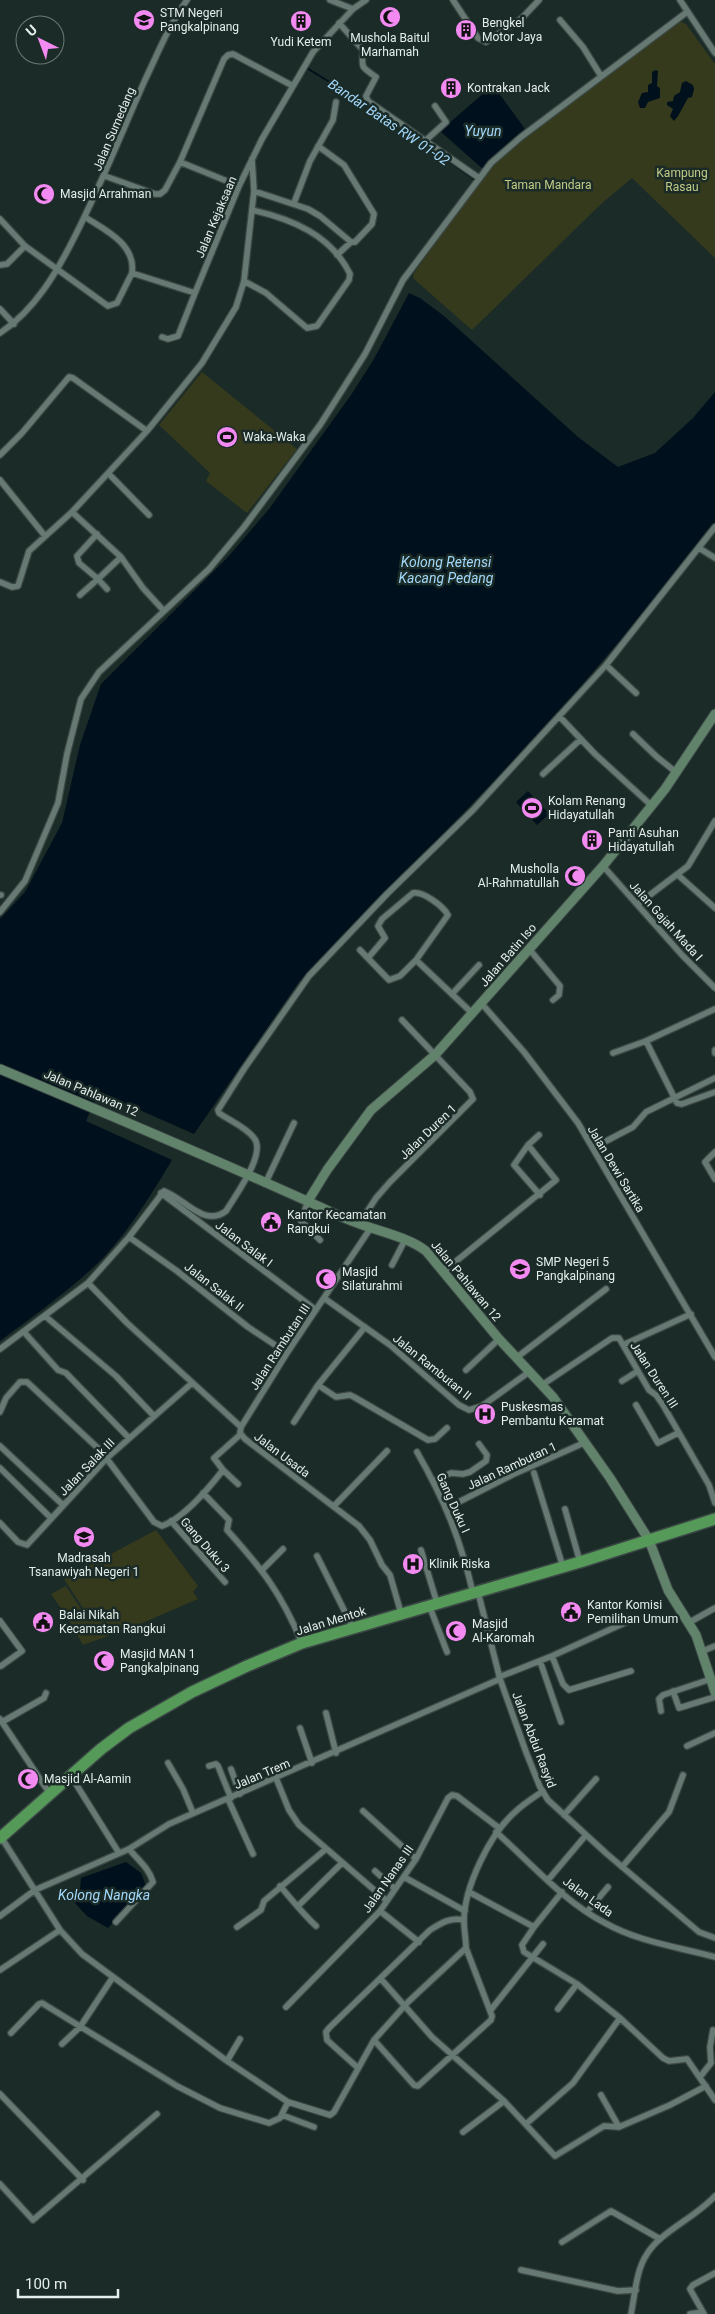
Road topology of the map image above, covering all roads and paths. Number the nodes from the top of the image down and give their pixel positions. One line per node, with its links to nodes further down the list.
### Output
1 (187, 0): 20 (street, Jalan Sumedang)
2 (330, 0): 7 (street)
3 (366, 0): 7 (street)
4 (453, 0): 5 (street)
5 (539, 0)
6 (680, 0): 8 (street)
7 (353, 10): 10 (street, Jalan Kejaksaan)
8 (687, 12): 11 (street); 12 (street)
9 (560, 20): 12 (street)
10 (339, 23): 13 (street, Jalan Kejaksaan); 16 (street)
11 (715, 53)
12 (601, 76): 21 (street)
13 (293, 86): 18 (street, Jalan Kejaksaan); 19 (street)
14 (336, 102): 17 (street)
15 (435, 106): 16 (street)
16 (425, 141): 21 (street)
17 (318, 146): 24 (street); 28 (street)
18 (252, 159): 22 (street, Jalan Kejaksaan); 23 (street)
19 (180, 162): 20 (street); 22 (street)
20 (105, 176): 26 (street, Jalan Sumedang)
21 (479, 178): 56 (street)
22 (239, 186): 35 (street, Jalan Kejaksaan)
23 (254, 191): 24 (street); 25 (street)
24 (294, 203): 28 (street)
25 (252, 210): 30 (street); 34 (street)
26 (85, 217): 32 (street, Jalan Sumedang); 33 (street)
27 (0, 219): 29 (street)
28 (351, 242): 30 (street)
29 (24, 246): 31 (street); 32 (street)
30 (337, 255): 34 (street)
31 (0, 265)
32 (57, 271): 33 (street); 37 (street, Jalan Sumedang)
33 (132, 273): 35 (street)
34 (244, 281): 40 (street)
35 (195, 293): 39 (street, Jalan Kejaksaan)
36 (0, 309): 37 (street)
37 (14, 324): 38 (street, Jalan Sumedang)
38 (0, 333)
39 (162, 337)
40 (148, 431): 41 (street); 42 (street)
41 (0, 455)
42 (109, 474): 44 (street); 45 (street)
43 (0, 480): 48 (street)
44 (72, 512): 47 (street); 48 (street)
45 (149, 515)
46 (715, 527): 49 (street)
47 (97, 534): 50 (street); 52 (street)
48 (45, 536): 53 (street)
49 (699, 548): 51 (street); 57 (street)
50 (121, 557): 52 (street); 56 (street)
51 (715, 558)
52 (98, 579): 54 (street); 55 (street)
53 (0, 582)
54 (107, 589)
55 (80, 595)
56 (164, 611): 71 (street)
57 (606, 665): 58 (street); 60 (street)
58 (636, 693)
59 (715, 714): 63 (main road, Jalan Batin Iso)
60 (559, 716): 62 (street); 96 (street)
61 (633, 734): 63 (street)
62 (581, 739): 64 (street); 65 (street)
63 (676, 773): 65 (main road, Jalan Batin Iso)
64 (543, 774)
65 (652, 806): 67 (main road, Jalan Batin Iso)
66 (715, 821): 68 (street)
67 (603, 866): 69 (street, Jalan Gajah Mada I); 73 (main road, Jalan Batin Iso)
68 (678, 875): 69 (street); 70 (street)
69 (638, 904): 77 (street, Jalan Gajah Mada I)
70 (715, 908)
71 (0, 912)
72 (360, 950): 74 (street)
73 (530, 950): 79 (street); 80 (main road, Jalan Batin Iso)
74 (368, 958): 75 (street); 75 (street)
75 (416, 960): 78 (street)
76 (479, 965): 78 (street)
77 (715, 988)
78 (452, 994): 82 (street)
79 (553, 1000)
80 (482, 1004): 82 (main road, Jalan Batin Iso); 94 (street, Jalan Dewi Sartika)
81 (715, 1009): 84 (street)
82 (473, 1014): 86 (main road, Jalan Batin Iso)
83 (402, 1020): 86 (street)
84 (646, 1041): 85 (street); 90 (street)
85 (613, 1053)
86 (434, 1055): 101 (main road, Jalan Batin Iso); 102 (street, Jalan Duren 1)
87 (0, 1069): 96 (main road, Jalan Pahlawan 12)
88 (715, 1078): 90 (street)
89 (715, 1092): 90 (street)
90 (673, 1097): 94 (street)
91 (294, 1123): 98 (street)
92 (539, 1135): 93 (street)
93 (528, 1145): 100 (street); 100 (street)
94 (593, 1148): 113 (street, Jalan Dewi Sartika)
95 (715, 1152): 97 (street)
96 (248, 1174): 98 (main road, Jalan Pahlawan 12); 99 (street)
97 (715, 1179)
98 (265, 1184): 101 (main road, Jalan Pahlawan 12)
99 (161, 1193): 104 (street); 112 (street, Jalan Salak I)
100 (540, 1195): 108 (street)
101 (308, 1201): 102 (main road, Jalan Pahlawan 12); 105 (street)
102 (359, 1224): 103 (main road, Jalan Pahlawan 12)
103 (370, 1229): 106 (main road, Jalan Pahlawan 12); 111 (street, Jalan Rambutan III)
104 (129, 1237): 109 (street); 120 (street, Jalan Salak II)
105 (320, 1240)
106 (405, 1240): 107 (street); 108 (main road, Jalan Pahlawan 12)
107 (392, 1265)
108 (444, 1271): 117 (main road, Jalan Pahlawan 12)
109 (88, 1284): 114 (street); 127 (street, Jalan Usada)
110 (606, 1289): 122 (street)
111 (324, 1298): 112 (street, Jalan Rambutan III); 115 (street, Jalan Rambutan II)
112 (316, 1310): 120 (street, Jalan Rambutan III)
113 (690, 1314): 118 (street); 121 (street, Jalan Dewi Sartika)
114 (45, 1316): 116 (street); 132 (street)
115 (365, 1326): 124 (street, Jalan Rambutan II); 128 (street)
116 (24, 1332): 119 (street); 137 (street)
117 (499, 1339): 122 (main road, Jalan Pahlawan 12); 123 (street)
118 (623, 1345): 125 (street, Jalan Duren III); 129 (street, Jalan Duren III)
119 (0, 1349)
120 (287, 1353): 135 (street, Jalan Rambutan III)
121 (715, 1357)
122 (516, 1358): 124 (main road, Jalan Pahlawan 12)
123 (466, 1370)
124 (529, 1372): 129 (main road, Jalan Pahlawan 12)
125 (638, 1372): 126 (street); 136 (street, Jalan Duren III)
126 (622, 1380)
127 (192, 1383): 132 (street, Jalan Salak III); 135 (street, Jalan Usada)
128 (318, 1385): 133 (street); 134 (street)
129 (542, 1385): 138 (main road, Jalan Pahlawan 12)
130 (636, 1405): 136 (street)
131 (0, 1412): 143 (street)
132 (154, 1416): 137 (street, Jalan Salak III)
133 (294, 1422)
134 (447, 1428)
135 (241, 1431): 145 (street, Jalan Rambutan III); 152 (street, Jalan Usada)
136 (678, 1433): 150 (street, Jalan Duren III)
137 (129, 1438): 143 (street, Jalan Salak III)
138 (586, 1442): 153 (street, Jalan Rambutan 1); 159 (main road, Jalan Pahlawan 12)
139 (479, 1444): 147 (street)
140 (0, 1446): 151 (street)
141 (387, 1451): 152 (street)
142 (417, 1452): 147 (street, Gang Duku I)
143 (107, 1458): 151 (street, Jalan Salak III); 157 (street)
144 (0, 1468): 155 (street)
145 (223, 1470): 148 (street); 149 (street)
146 (534, 1473): 164 (street)
147 (434, 1481): 153 (street, Gang Duku I)
148 (238, 1484)
149 (203, 1494): 157 (street); 165 (street)
150 (715, 1503)
151 (63, 1506): 155 (street, Jalan Salak III)
152 (334, 1506): 170 (street, Jalan Usada)
153 (447, 1508): 167 (street, Gang Duku I)
154 (565, 1509): 163 (street)
155 (51, 1518): 158 (street, Jalan Salak III)
156 (715, 1520): 159 (highway, Jalan Mentok)
157 (171, 1521): 166 (street, Gang Duku 3)
158 (0, 1523)
159 (649, 1540): 163 (highway, Jalan Mentok); 173 (main road, Jalan Pahlawan 12)
160 (283, 1549): 165 (street)
161 (421, 1550): 168 (street)
162 (317, 1556): 174 (street)
163 (580, 1562): 164 (highway, Jalan Mentok)
164 (563, 1567): 167 (highway, Jalan Mentok)
165 (262, 1570): 175 (street)
166 (224, 1582)
167 (475, 1592): 168 (highway, Jalan Mentok); 183 (street, Jalan Abdul Rasyid)
168 (433, 1604): 170 (highway, Jalan Mentok); 178 (street)
169 (715, 1608): 173 (street)
170 (401, 1613): 174 (highway, Jalan Mentok)
171 (633, 1619): 179 (street, Jalan Trem)
172 (0, 1621): 181 (street)
173 (690, 1622): 177 (main road, Jalan Pahlawan 12)
174 (352, 1628): 175 (highway, Jalan Mentok)
175 (302, 1644): 202 (highway, Jalan Mentok)
176 (715, 1646): 177 (street)
177 (703, 1651): 184 (main road, Jalan Pahlawan 12)
178 (446, 1652)
179 (552, 1656): 180 (street, Jalan Trem); 182 (street)
180 (540, 1661): 183 (street, Jalan Trem); 192 (street)
181 (1, 1666)
182 (631, 1671)
183 (500, 1678): 196 (street, Jalan Trem); 205 (street, Jalan Abdul Rasyid)
184 (711, 1678): 185 (street); 186 (main road, Jalan Pahlawan 12)
185 (673, 1691): 188 (street); 189 (street)
186 (715, 1692)
187 (46, 1693): 191 (street)
188 (715, 1697)
189 (661, 1711)
190 (326, 1713): 196 (street)
191 (1, 1720): 206 (street)
192 (561, 1722)
193 (300, 1728): 198 (street)
194 (715, 1732): 195 (street)
195 (687, 1746)
196 (336, 1753): 198 (street, Jalan Trem)
197 (168, 1763): 210 (street)
198 (312, 1763): 203 (street, Jalan Trem)
199 (210, 1766): 208 (street)
200 (232, 1769): 207 (street)
201 (683, 1775): 221 (street)
202 (70, 1776): 206 (highway, Jalan Mentok); 217 (street)
203 (276, 1778): 207 (street, Jalan Trem); 216 (street)
204 (596, 1779): 211 (street)
205 (543, 1791): 211 (street, Jalan Abdul Rasyid); 212 (street)
206 (50, 1794): 214 (highway, Jalan Mentok)
207 (240, 1794): 208 (street, Jalan Trem)
208 (229, 1799): 210 (street, Jalan Trem); 218 (street)
209 (363, 1811): 219 (street)
210 (193, 1813): 215 (street, Jalan Trem)
211 (564, 1815): 213 (street, Jalan Abdul Rasyid)
212 (498, 1830): 219 (street, Jalan Nanas III); 224 (street, Jalan Lada); 229 (street)
213 (586, 1835): 221 (street, Jalan Abdul Rasyid); 224 (street)
214 (0, 1838): 228 (street)
215 (129, 1848): 217 (street, Jalan Trem); 238 (street)
216 (326, 1849): 220 (street); 225 (street)
217 (119, 1853): 228 (street, Jalan Trem)
218 (253, 1854)
219 (416, 1859): 223 (street, Jalan Nanas III)
220 (342, 1863): 231 (street); 232 (street)
221 (622, 1867): 243 (street, Jalan Abdul Rasyid)
222 (375, 1871): 227 (street)
223 (404, 1877): 227 (street, Jalan Nanas III); 234 (street)
224 (548, 1880): 230 (street, Jalan Lada)
225 (280, 1886): 232 (street); 240 (street)
226 (608, 1887): 235 (street)
227 (395, 1889): 231 (street, Jalan Nanas III)
228 (35, 1890): 236 (street, Jalan Trem); 242 (street)
229 (469, 1892): 234 (street); 241 (street)
230 (562, 1892): 235 (street, Jalan Lada); 241 (street)
231 (387, 1901): 233 (street, Jalan Nanas III)
232 (298, 1906): 239 (street)
233 (380, 1911): 244 (street); 253 (street, Jalan Nanas III)
234 (465, 1911): 237 (street)
235 (587, 1912): 247 (street, Jalan Lada)
236 (0, 1916)
237 (464, 1920): 244 (street); 246 (street)
238 (116, 1922)
239 (316, 1926)
240 (237, 1927)
241 (534, 1927): 248 (street)
242 (60, 1930): 249 (street); 250 (street)
243 (715, 1938)
244 (419, 1942): 251 (street)
245 (543, 1944): 248 (street)
246 (466, 1948): 254 (street); 256 (street)
247 (715, 1957)
248 (533, 1959): 252 (street); 256 (street)
249 (0, 1970)
250 (113, 1977): 258 (street); 265 (street)
251 (380, 1979): 254 (street); 266 (street)
252 (577, 1984): 255 (street); 257 (street)
253 (286, 2007)
254 (403, 2007): 262 (street); 264 (street)
255 (558, 2009)
256 (490, 2011): 264 (street)
257 (620, 2018): 267 (street); 276 (street)
258 (80, 2027): 260 (street); 263 (street); 275 (street)
259 (712, 2030): 267 (street)
260 (11, 2033)
261 (240, 2039): 265 (street)
262 (374, 2040): 264 (street); 266 (street)
263 (62, 2044)
264 (452, 2056): 273 (street)
265 (227, 2061): 272 (street)
266 (358, 2068): 272 (street)
267 (700, 2077): 268 (street)
268 (706, 2086): 271 (street); 277 (street)
269 (0, 2094): 280 (street)
270 (601, 2095): 277 (street)
271 (715, 2100)
272 (288, 2102): 275 (street)
273 (504, 2102): 276 (street); 279 (street)
274 (157, 2114): 280 (street)
275 (282, 2115): 278 (street)
276 (526, 2124): 277 (street)
277 (619, 2126)
278 (314, 2127)
279 (463, 2132)
280 (83, 2180): 281 (street)
281 (0, 2184)
282 (715, 2196): 283 (street)
283 (660, 2240): 284 (street); 287 (street)
284 (562, 2242)
285 (521, 2270): 287 (street)
286 (715, 2273): 288 (street)
287 (636, 2290): 289 (street)
288 (703, 2313): 290 (street)
289 (631, 2314)
290 (690, 2314)

